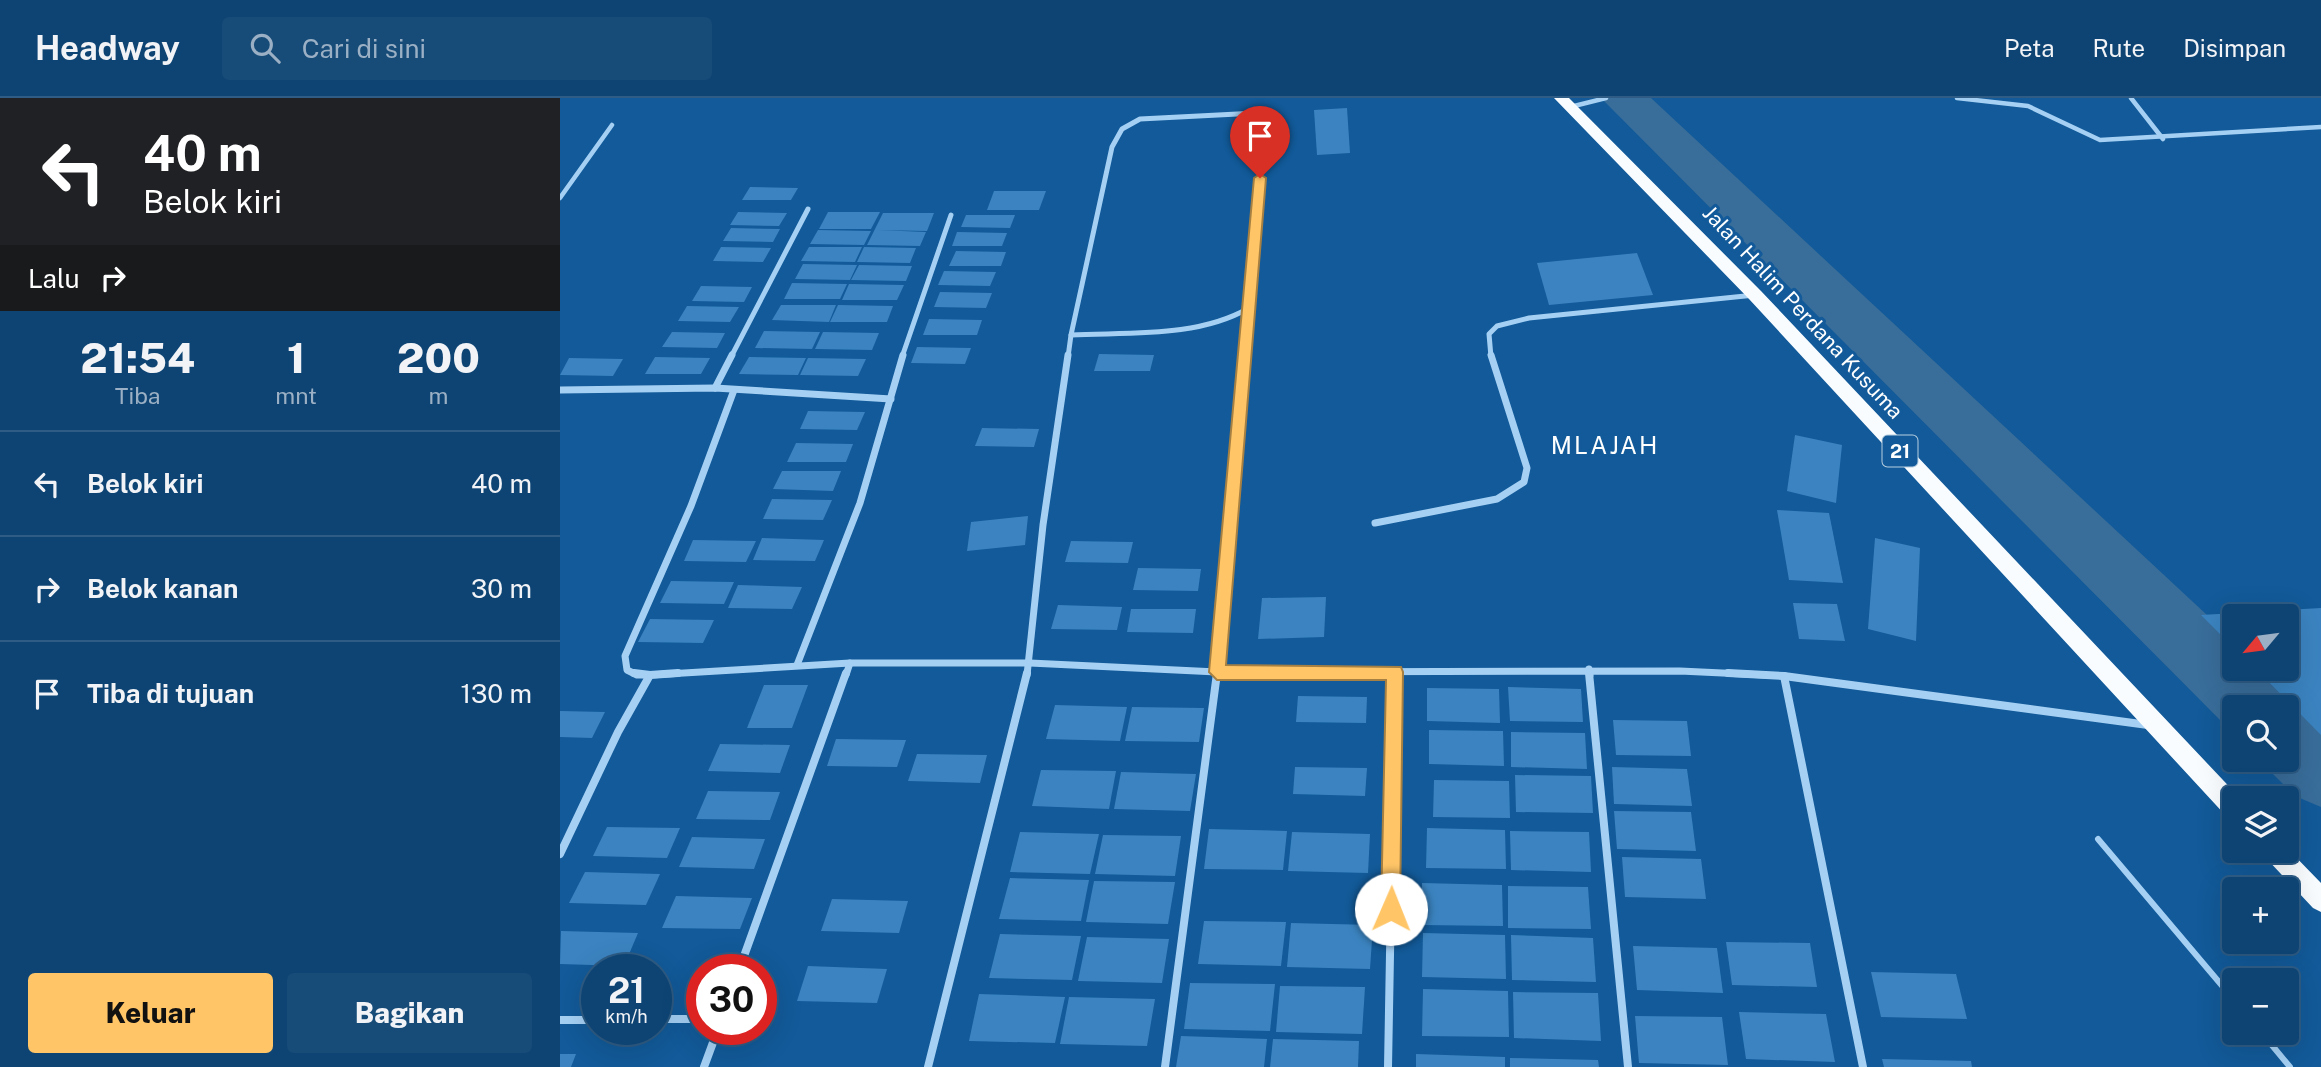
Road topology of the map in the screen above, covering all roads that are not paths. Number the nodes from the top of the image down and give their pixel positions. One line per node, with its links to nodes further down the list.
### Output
1 (1606, 98): 4 (lane)
2 (1956, 98): 7 (lane)
3 (2131, 98): 7 (lane)
4 (1565, 103): 11 (highway, Jalan Halim Perdana Kusuma / 21)
5 (612, 125): 8 (lane)
6 (2321, 127): 7 (lane)
7 (2163, 139)
8 (560, 198)
9 (808, 208): 14 (street)
10 (951, 215): 17 (street)
11 (1755, 295): 18 (street); 27 (highway, Jalan Halim Perdana Kusuma / 21)
12 (1249, 308): 13 (street); 13 (street); 23 (street)
13 (1071, 335): 20 (street)
14 (715, 388): 15 (street); 16 (street)
15 (560, 390)
16 (734, 390): 17 (street); 25 (street)
17 (891, 399): 21 (street)
18 (1375, 523)
19 (850, 663): 20 (street); 21 (street); 33 (street)
20 (1030, 663): 23 (street); 40 (street)
21 (797, 665): 25 (street)
22 (1590, 669): 24 (street); 26 (street); 43 (street)
23 (1217, 672): 24 (street); 41 (street)
24 (1395, 672): 42 (street)
25 (650, 676): 30 (street)
26 (1784, 676): 27 (street); 44 (street)
27 (2155, 726): 28 (highway, Jalan Halim Perdana Kusuma / 21)
28 (2222, 796)
29 (2098, 839): 34 (lane)
30 (560, 853)
31 (2286, 863): 32 (highway)
32 (2321, 900)
33 (745, 954)
34 (2222, 986)
35 (560, 1020): 36 (street)
36 (581, 1020)
37 (712, 1045): 39 (street)
38 (2272, 1045): 45 (lane)
39 (704, 1067)
40 (928, 1067)
41 (1165, 1067)
42 (1388, 1067)
43 (1628, 1067)
44 (1863, 1067)
45 (2290, 1067)

